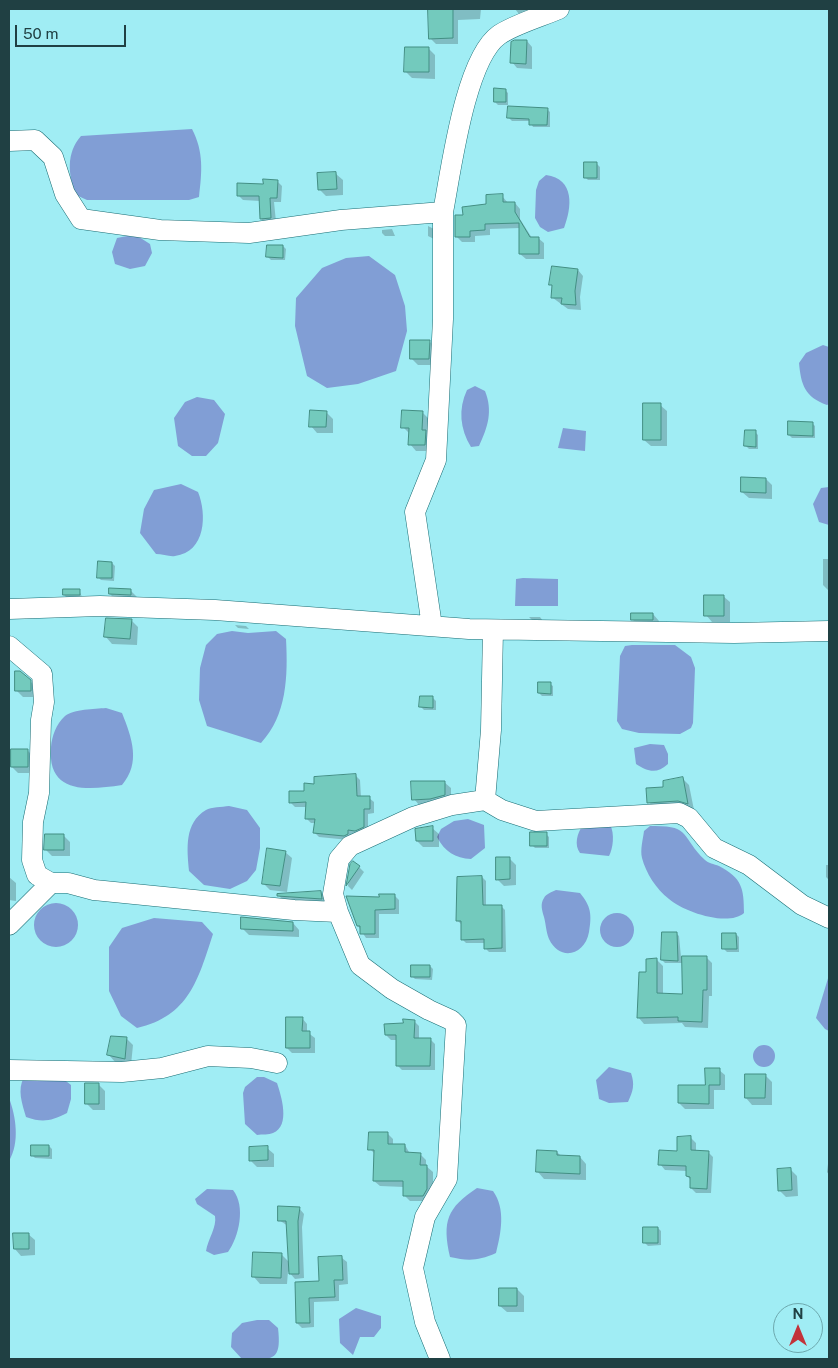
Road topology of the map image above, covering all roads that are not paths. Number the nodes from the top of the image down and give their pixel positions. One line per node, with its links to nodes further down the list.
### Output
1 (559, 9): 3 (street)
2 (9, 141): 3 (street)
3 (443, 212): 5 (street)
4 (9, 609): 5 (street)
5 (432, 626): 6 (street)
6 (493, 630): 7 (street); 9 (street)
7 (829, 631)
8 (9, 646): 10 (street)
9 (485, 800): 11 (street); 12 (street)
10 (51, 883): 11 (street); 13 (street)
11 (338, 912): 16 (street)
12 (829, 918)
13 (9, 925)
14 (277, 1063): 15 (street)
15 (9, 1070)
16 (440, 1359)

